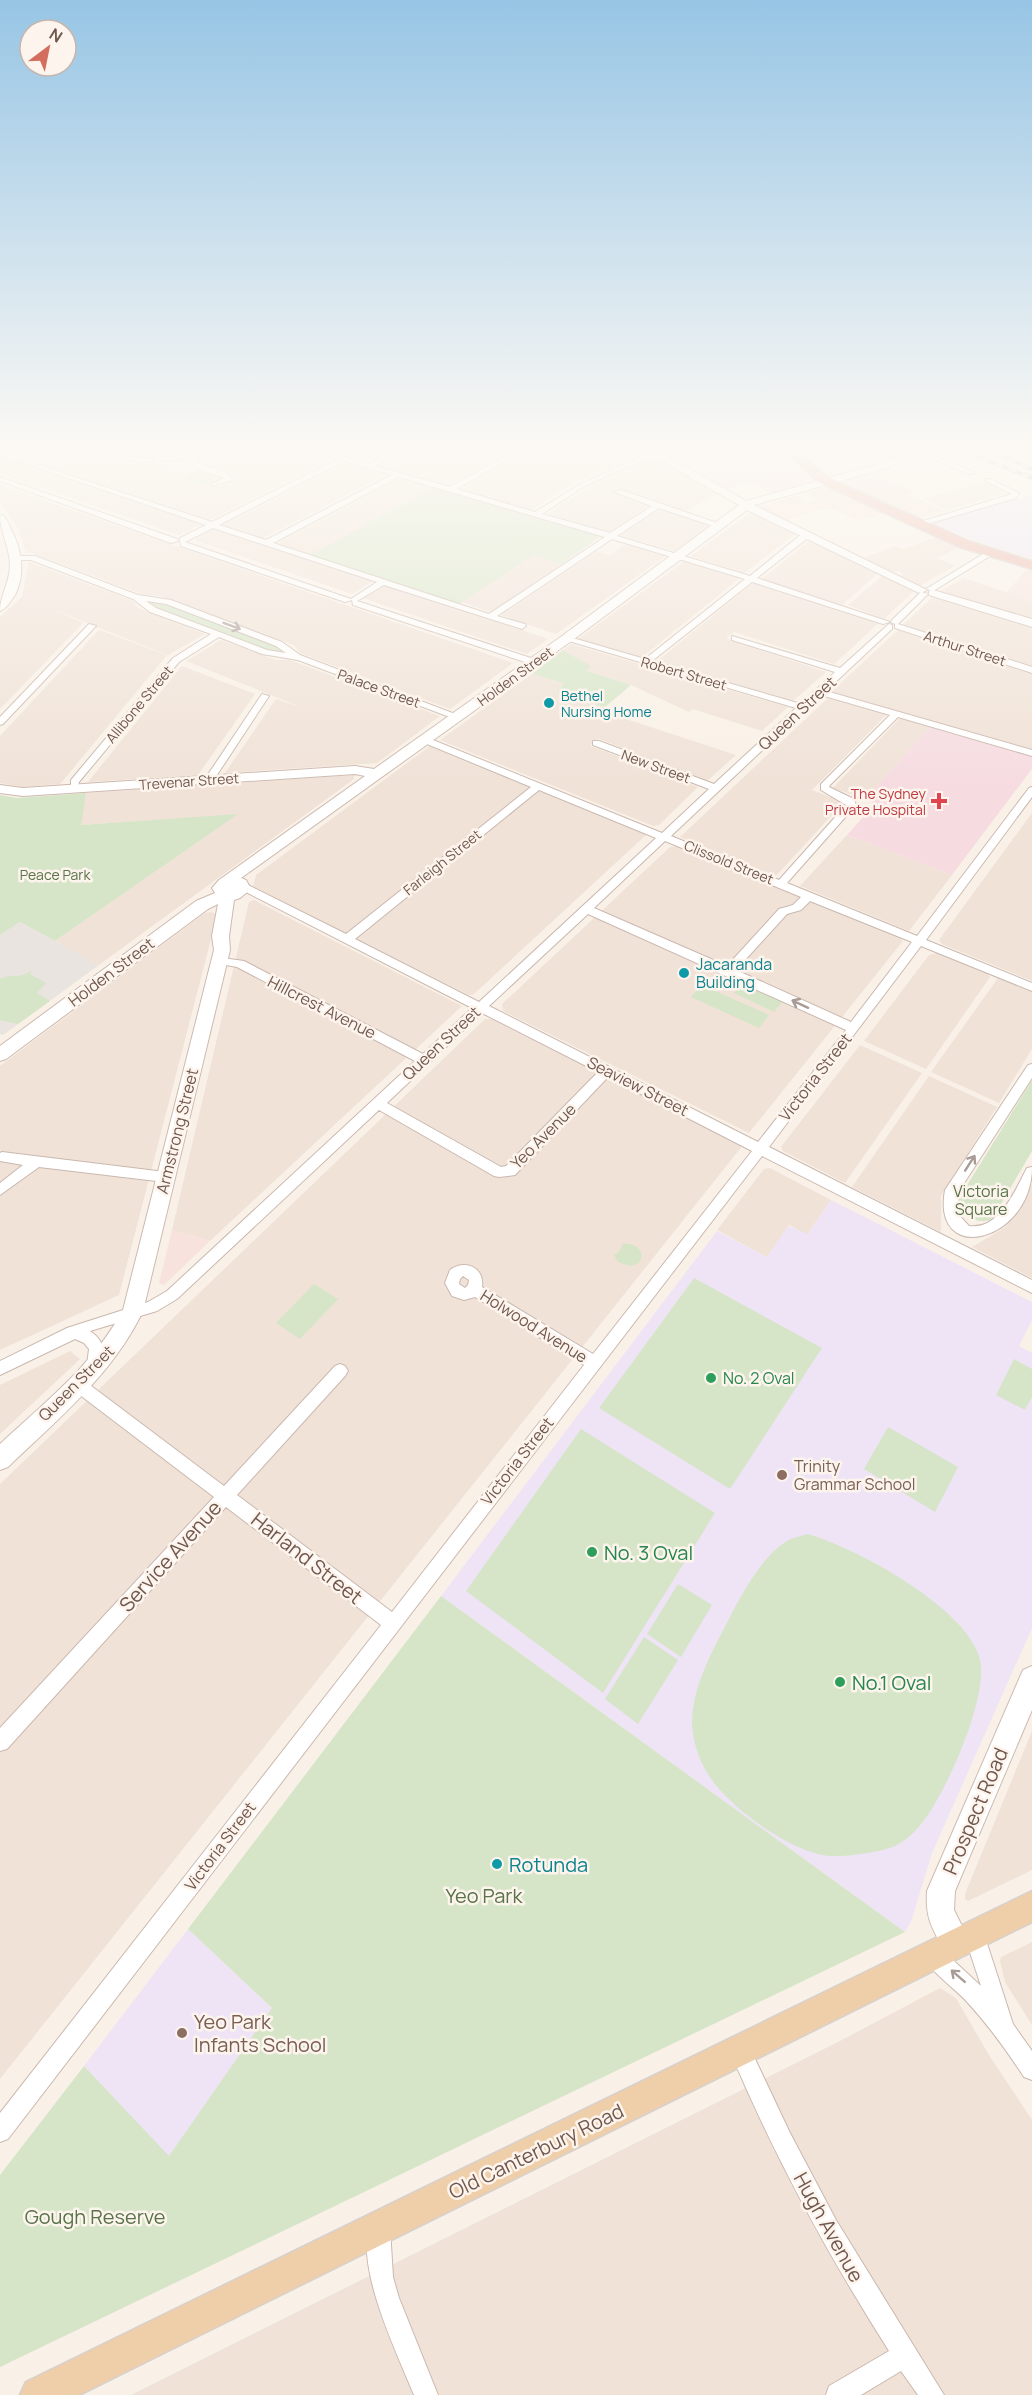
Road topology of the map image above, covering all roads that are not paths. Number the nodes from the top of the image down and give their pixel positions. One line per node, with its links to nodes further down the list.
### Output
1 (16, 560): 18 (street)
2 (37, 560): 16 (street, Palace Street)
3 (232, 560): 17 (street)
4 (317, 560): 14 (street)
5 (575, 560): 19 (street)
6 (675, 560): 26 (street, Holden Street)
7 (692, 560): 13 (street, Arthur Street)
8 (775, 560): 13 (street)
9 (860, 560): 15 (street)
10 (980, 560): 15 (street, Queen Street)
11 (1014, 560): 12 (highway)
12 (1032, 565)
13 (751, 579): 21 (street, Arthur Street); 29 (street)
14 (384, 582): 17 (street); 19 (street)
15 (927, 591): 20 (street); 21 (street, Queen Street)
16 (136, 597): 24 (street, Palace Street); 27 (street, Palace Street, one-way to 27)
17 (353, 601): 28 (street)
18 (0, 607)
19 (490, 616): 22 (street)
20 (1032, 623)
21 (892, 624): 30 (street, Arthur Street); 31 (street, Queen Street)
22 (522, 626)
23 (92, 627): 37 (street)
24 (218, 634): 27 (street, Palace Street); 46 (street, Allibone Street)
25 (735, 638): 31 (street)
26 (566, 639): 28 (street, Holden Street); 29 (street, Robert Street)
27 (300, 658): 36 (street, Palace Street)
28 (534, 662): 36 (street, Holden Street)
29 (646, 662): 34 (street, Robert Street)
30 (1032, 669)
31 (841, 671): 32 (street, Queen Street)
32 (819, 692): 34 (street, Queen Street); 35 (street)
33 (265, 696): 42 (street)
34 (802, 707): 44 (street, Queen Street)
35 (896, 714): 40 (street); 49 (street)
36 (458, 717): 38 (street, Holden Street)
37 (0, 722)
38 (425, 740): 41 (street, Holden Street); 43 (street, Clissold Street)
39 (596, 743): 44 (street, New Street)
40 (1032, 753)
41 (378, 774): 42 (street, Trevenar Street); 50 (street, Holden Street)
42 (210, 779): 46 (street, Trevenar Street)
43 (538, 786): 48 (street, Clissold Street); 53 (street, Farleigh Street)
44 (716, 788): 48 (street, Queen Street)
45 (0, 789): 46 (street, Trevenar Street)
46 (74, 789)
47 (1032, 790): 54 (street, Victoria Street)
48 (664, 836): 49 (street, Clissold Street); 52 (street, Queen Street)
49 (781, 884): 51 (street, Clissold Street)
50 (232, 889): 53 (street, Seaview Street); 55 (street, Armstrong Street); 60 (street, Holden Street); 61 (street, Holden Street)
51 (809, 895): 54 (street, Clissold Street); 56 (street)
52 (586, 909): 56 (street); 58 (street, Queen Street)
53 (347, 939): 58 (street, Seaview Street)
54 (920, 940): 57 (street, Clissold Street); 59 (street, Victoria Street)
55 (220, 955): 62 (street, Hillcrest Avenue); 70 (street, Armstrong Street)
56 (729, 971): 59 (street, one-way to 56)
57 (1032, 987)
58 (481, 1007): 62 (street, Queen Street); 64 (street, Seaview Street)
59 (853, 1028): 66 (street, Victoria Street)
60 (0, 1048)
61 (0, 1055)
62 (424, 1060): 65 (street, Queen Street)
63 (1032, 1068): 72 (street, one-way to 63)
64 (607, 1070): 65 (street, Yeo Avenue); 66 (street, Seaview Street)
65 (377, 1103): 76 (street, Queen Street)
66 (760, 1148): 73 (street, Seaview Street); 78 (street, Victoria Street)
67 (2, 1157): 68 (street)
68 (38, 1160): 70 (street); 71 (street)
69 (1032, 1172): 72 (street)
70 (165, 1176): 76 (street, Armstrong Street)
71 (0, 1190)
72 (965, 1231): 73 (street)
73 (955, 1247): 74 (street, Seaview Street)
74 (1032, 1287)
75 (474, 1288): 78 (street, Holwood Avenue)
76 (133, 1311): 77 (street); 79 (street, Queen Street)
77 (72, 1332): 79 (street); 80 (street)
78 (594, 1363): 85 (street, Victoria Street)
79 (94, 1366): 82 (street, Queen Street)
80 (0, 1368)
81 (340, 1371): 84 (street, Service Avenue)
82 (77, 1384): 83 (street, Queen Street); 84 (street, Harland Street)
83 (0, 1459)
84 (225, 1495): 85 (street, Harland Street); 87 (street, Service Avenue)
85 (392, 1623): 93 (street, Victoria Street)
86 (1032, 1678): 89 (street, Prospect Road)
87 (0, 1742)
88 (1032, 1906): 89 (main road, Old Canterbury Road)
89 (955, 1945): 90 (street); 90 (street, one-way to 89); 91 (main road, Old Canterbury Road)
90 (1006, 2030): 92 (street)
91 (741, 2051): 94 (main road, Old Canterbury Road); 95 (street, Hugh Avenue)
92 (1032, 2069)
93 (0, 2131)
94 (379, 2229): 96 (main road, Old Canterbury Road); 97 (street)
95 (904, 2355): 98 (street); 99 (street, Hugh Avenue)
96 (39, 2395)
97 (426, 2395)
98 (838, 2395)
99 (932, 2395)

